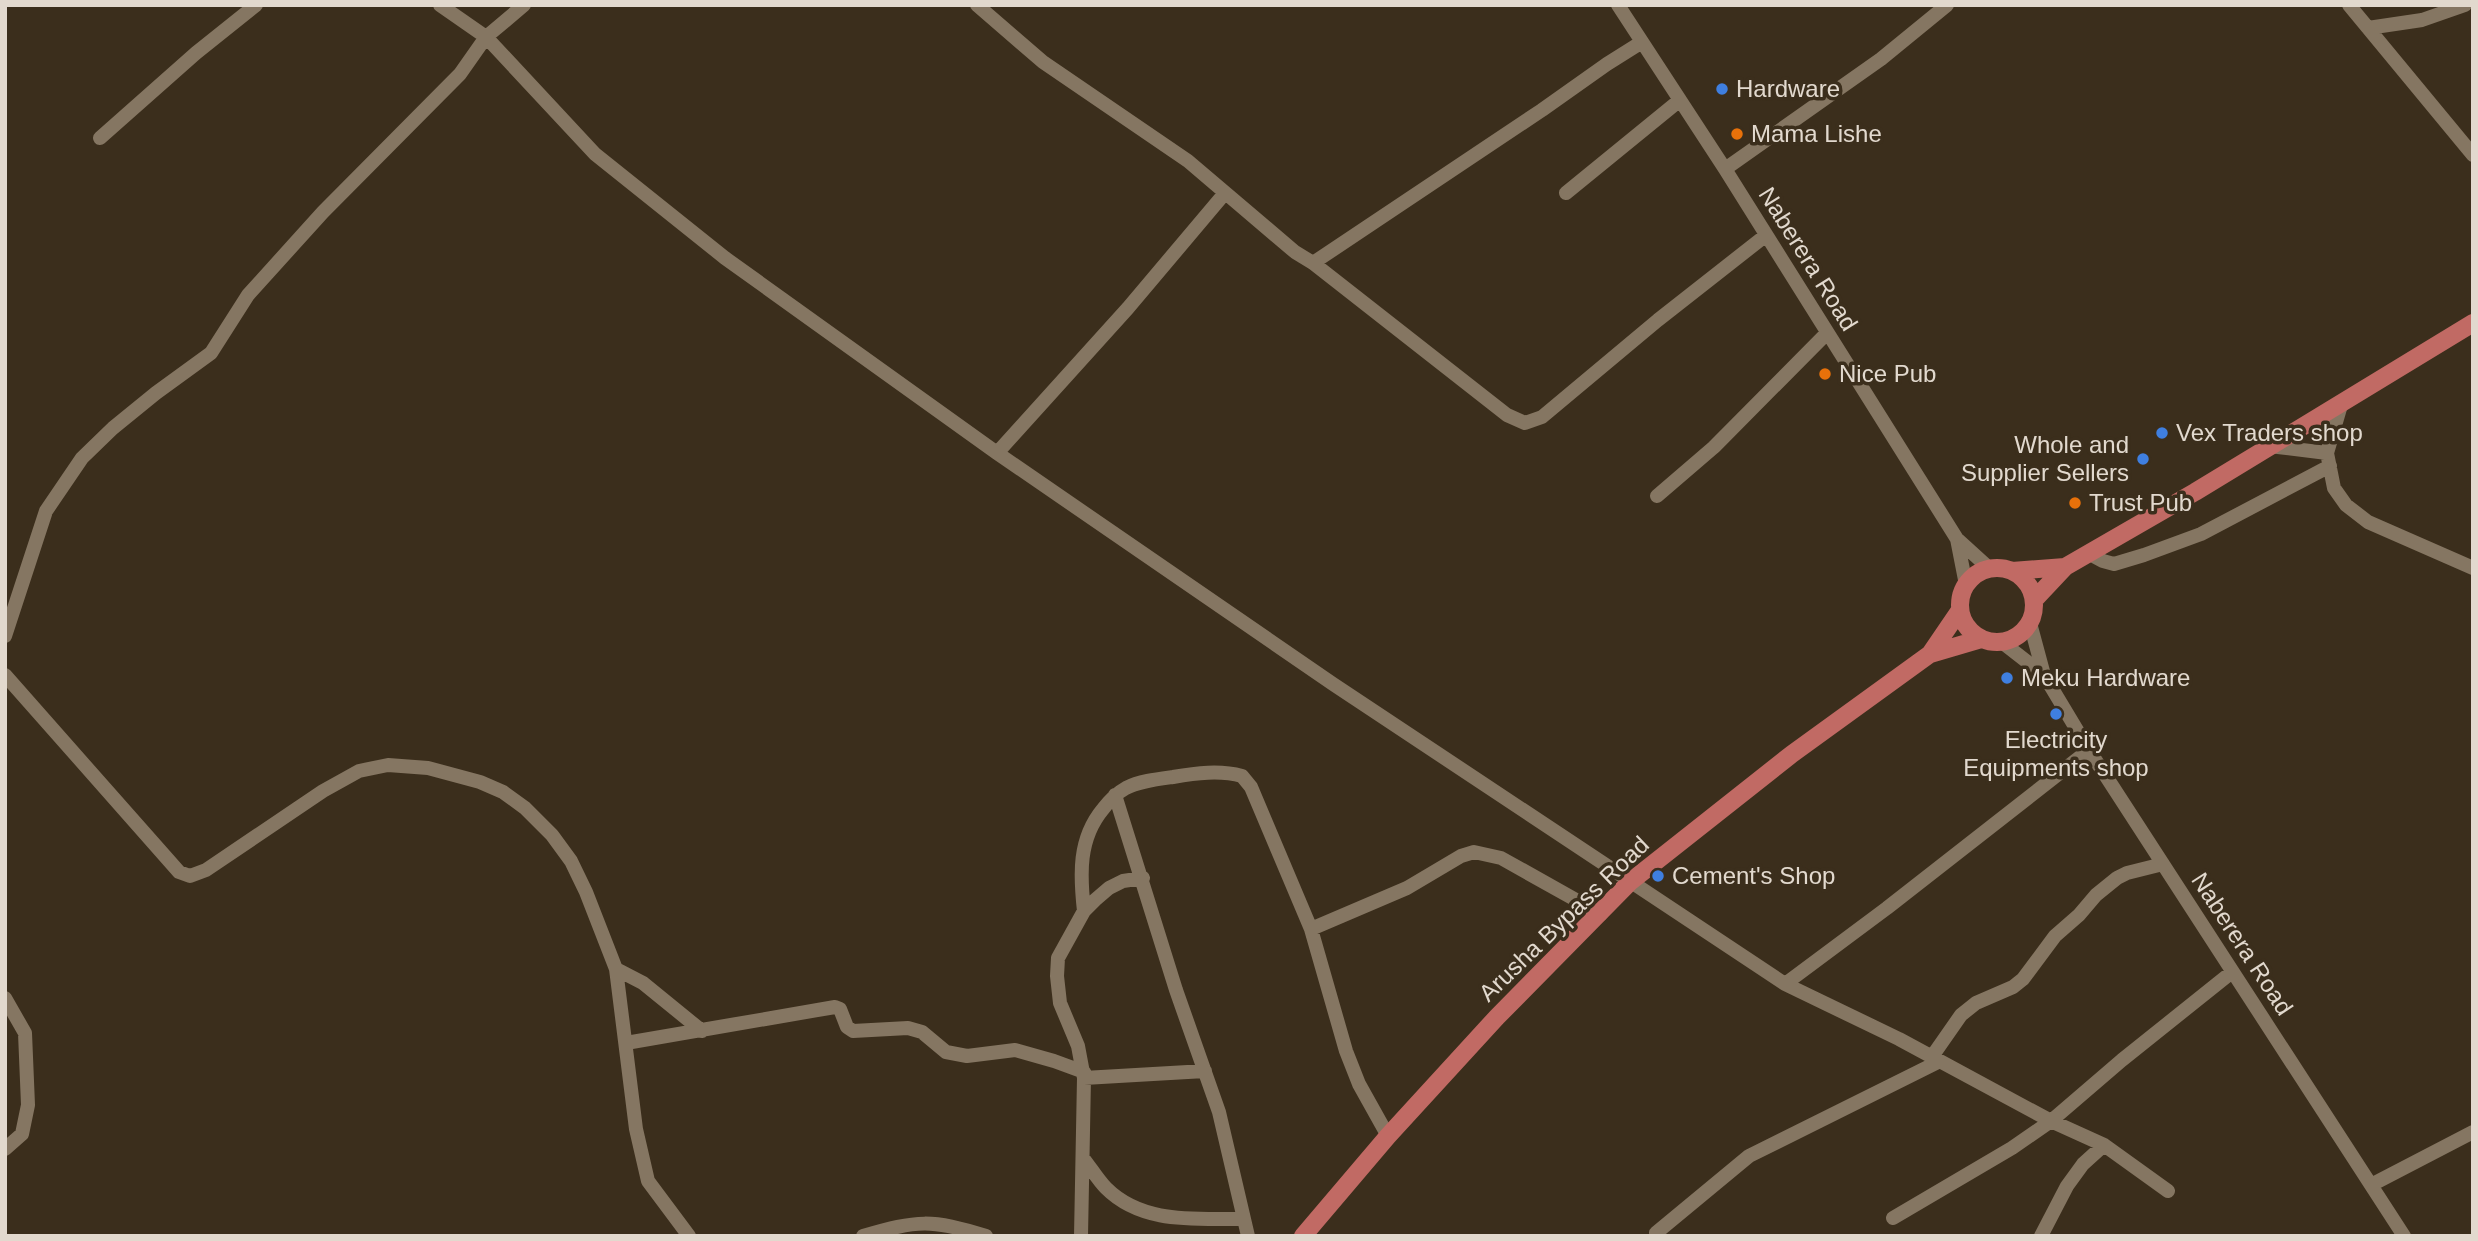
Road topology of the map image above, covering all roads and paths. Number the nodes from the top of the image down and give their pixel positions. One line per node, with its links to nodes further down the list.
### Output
1 (256, 5): 13 (street)
2 (440, 5): 10 (street)
3 (524, 5): 10 (street)
4 (977, 5): 16 (street)
5 (1618, 5): 11 (street, Naberera Road)
6 (1947, 5): 15 (street)
7 (2349, 5): 9 (street)
8 (2465, 5): 9 (street)
9 (2368, 28): 14 (street)
10 (486, 37): 24 (street); 37 (street)
11 (1642, 42): 12 (street, Naberera Road); 19 (street)
12 (1680, 100): 15 (street, Naberera Road); 17 (street)
13 (100, 138)
14 (2473, 155)
15 (1726, 169): 18 (street, Naberera Road)
16 (1225, 193): 19 (street); 24 (street)
17 (1566, 193)
18 (1765, 236): 19 (street); 21 (street, Naberera Road)
19 (1313, 263)
20 (2473, 323): 22 (main road)
21 (1827, 333): 26 (street); 27 (street, Naberera Road)
22 (2341, 405): 23 (main road); 25 (street)
23 (2269, 446): 25 (street); 28 (main road)
24 (997, 453): 47 (street)
25 (2329, 459): 28 (street); 30 (street)
26 (1657, 496)
27 (1957, 538): 31 (street, Naberera Road); 33 (street, Naberera Road)
28 (2090, 554): 29 (main road)
29 (2065, 567): 32 (main road); 34 (main road)
30 (2473, 568)
31 (1990, 569): 32 (main road); 33 (main road)
32 (2012, 571): 34 (main road)
33 (1966, 585): 35 (main road, Arusha Bypass Road)
34 (2034, 600): 36 (main road)
35 (1960, 610): 38 (main road); 40 (main road, Arusha Bypass Road)
36 (2030, 623): 39 (main road); 42 (street, Naberera Road)
37 (5, 636)
38 (1981, 639): 39 (main road, Arusha Bypass Road); 40 (main road, Arusha Bypass Road)
39 (2003, 643): 42 (street, Naberera Road)
40 (1930, 654): 47 (main road, Arusha Bypass Road)
41 (5, 675): 51 (street)
42 (2044, 675): 43 (street, Naberera Road)
43 (2089, 750): 45 (street, Naberera Road); 53 (street)
44 (1115, 795): 46 (street); 48 (street); 50 (street)
45 (2163, 864): 52 (street, Naberera Road); 57 (street)
46 (1143, 878): 48 (street); 58 (street)
47 (1630, 883): 49 (main road, Arusha Bypass Road); 53 (street)
48 (1084, 911): 59 (street)
49 (1601, 914): 50 (street); 62 (main road, Arusha Bypass Road)
50 (1311, 929): 62 (street)
51 (616, 969): 55 (street); 56 (street)
52 (2232, 972): 60 (street); 66 (street, Naberera Road)
53 (1784, 984): 57 (street)
54 (5, 999): 64 (street)
55 (702, 1031): 56 (street); 59 (street)
56 (626, 1043): 71 (street)
57 (1935, 1060): 60 (street); 70 (street)
58 (1205, 1071): 59 (street); 69 (street)
59 (1084, 1075): 65 (street)
60 (2051, 1121): 63 (street); 68 (street)
61 (2473, 1132): 66 (street)
62 (1388, 1136): 76 (main road, Arusha Bypass Road)
63 (2104, 1144): 67 (street); 77 (street)
64 (5, 1149)
65 (1083, 1158): 69 (street); 74 (street)
66 (2371, 1185): 78 (street, Naberera Road)
67 (2168, 1191)
68 (1893, 1218)
69 (1244, 1219): 75 (street)
70 (1656, 1233)
71 (689, 1236)
72 (863, 1236): 73 (street)
73 (986, 1236)
74 (1082, 1236)
75 (1248, 1236)
76 (1303, 1236)
77 (2041, 1236)
78 (2404, 1236)

